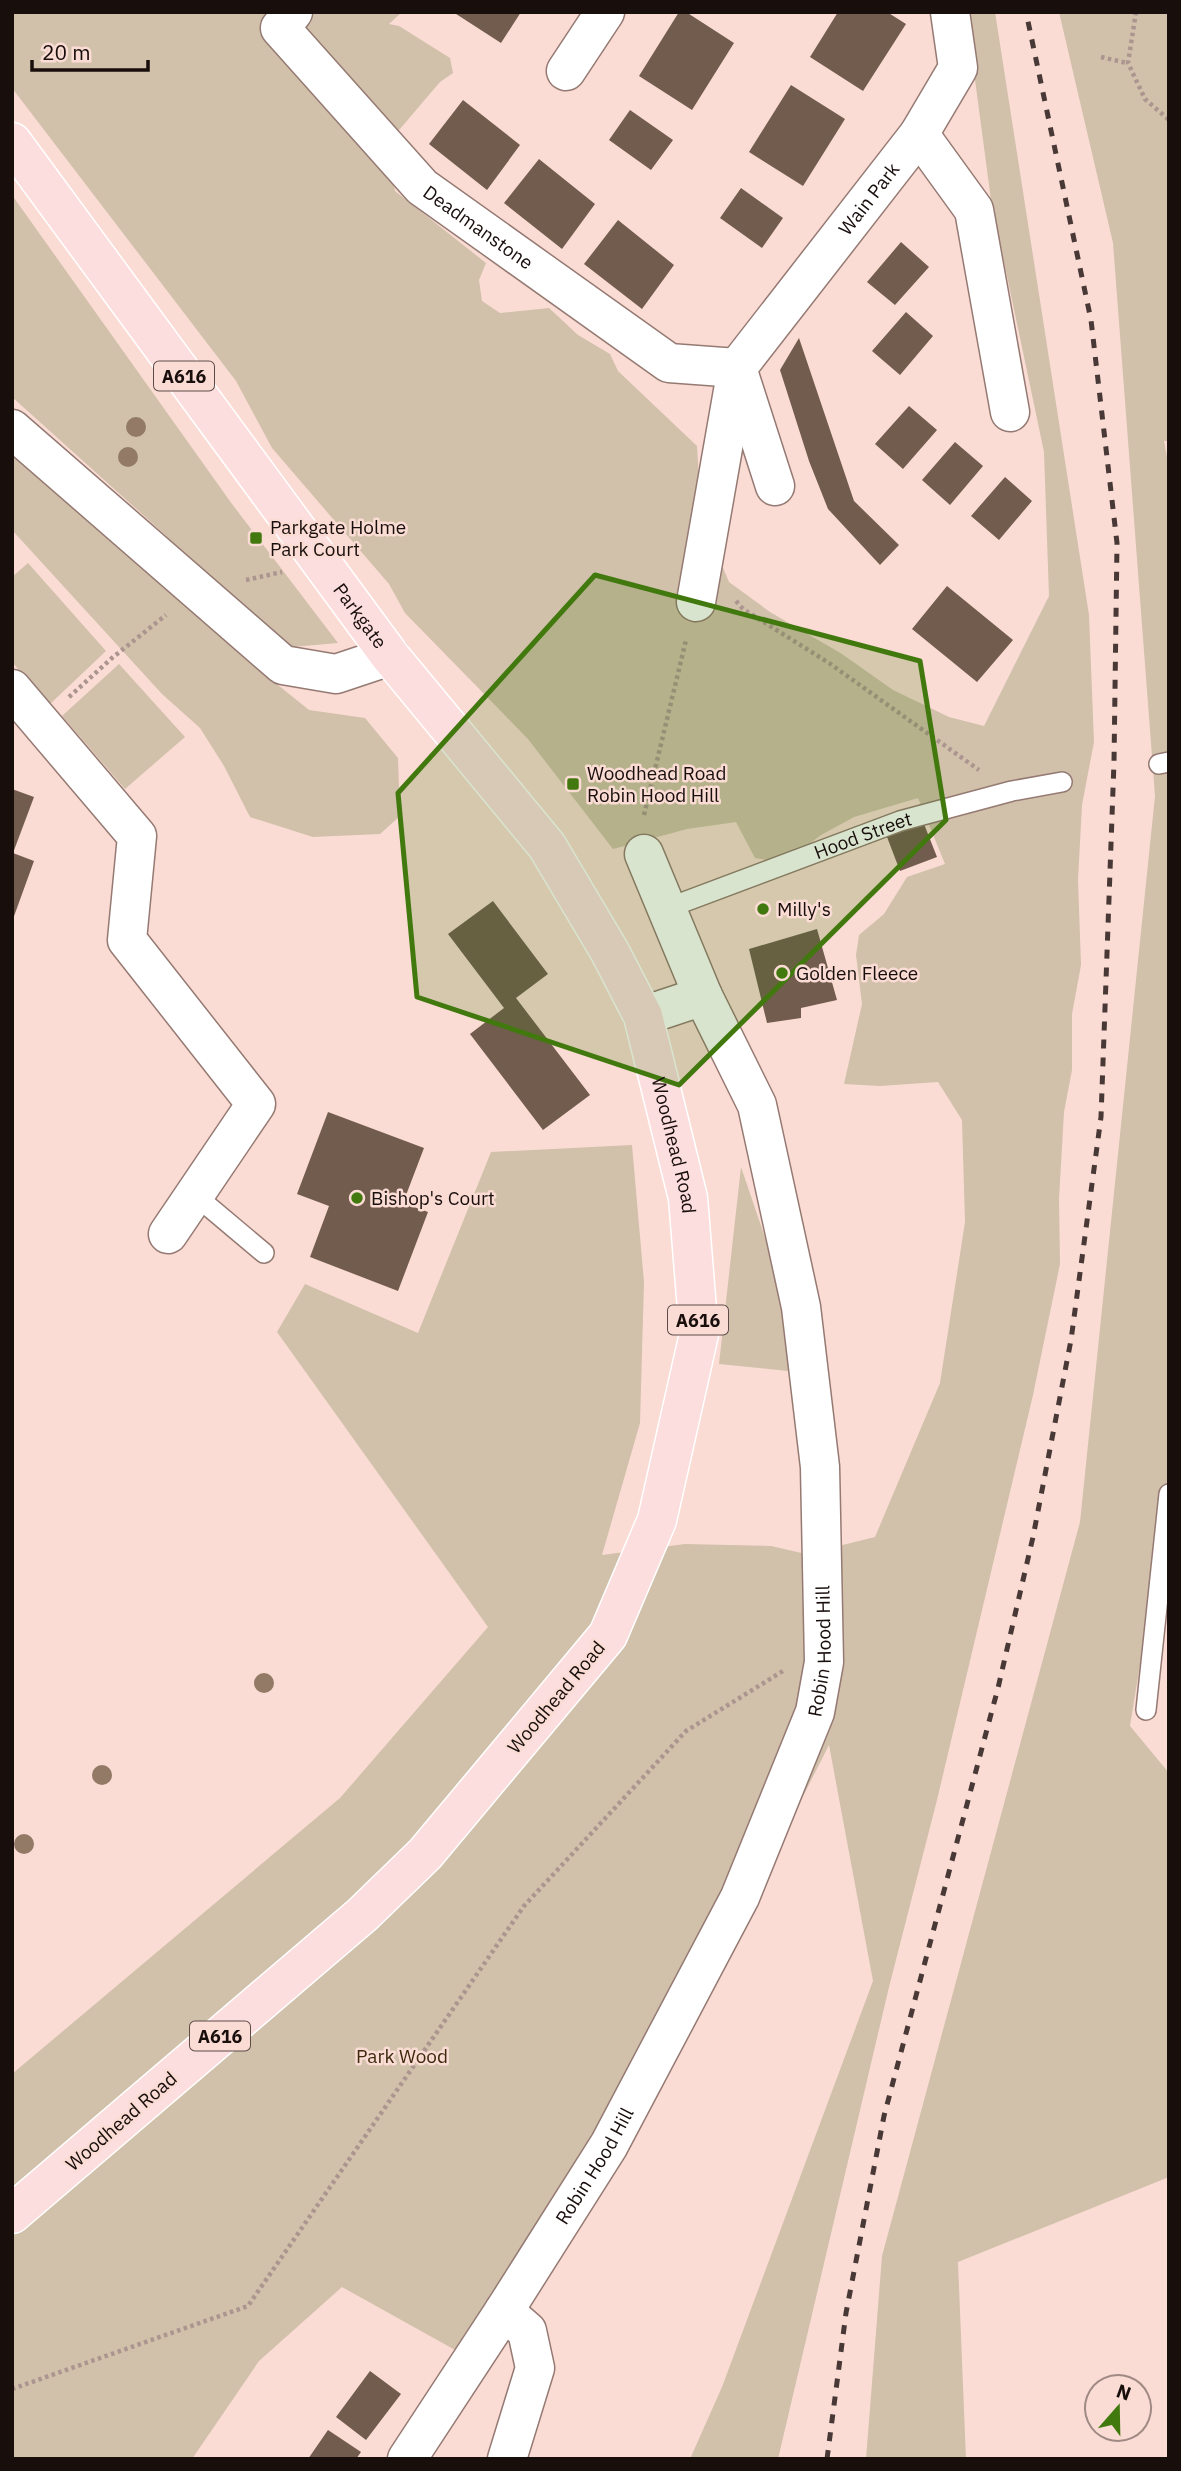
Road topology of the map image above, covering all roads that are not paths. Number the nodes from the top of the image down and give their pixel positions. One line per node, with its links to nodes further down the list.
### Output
1 (293, 12): 7 (street, Deadmanstone)
2 (605, 12): 4 (street)
3 (950, 12): 5 (street, Wain Park)
4 (566, 71)
5 (919, 134): 7 (street, Wain Park); 8 (street)
6 (12, 142): 12 (main road, Parkgate / A616)
7 (737, 368): 10 (street); 11 (street)
8 (1010, 412)
9 (12, 429): 12 (street)
10 (775, 486)
11 (696, 602)
12 (390, 656): 17 (main road, Parkgate / A616)
13 (12, 689): 20 (street)
14 (1062, 782): 16 (lane, Hood Street)
15 (644, 854): 16 (street, Robin Hood Hill)
16 (668, 908): 18 (street, Robin Hood Hill)
17 (610, 951): 19 (main road, Woodhead Road / A616)
18 (703, 996): 19 (street); 26 (street, Robin Hood Hill)
19 (643, 1016): 25 (main road, Woodhead Road / A616)
20 (195, 1195): 21 (street); 22 (lane)
21 (168, 1234)
22 (264, 1253)
23 (1169, 1494): 24 (lane)
24 (1146, 1710)
25 (12, 2214)
26 (504, 2311): 27 (street, Robin Hood Hill); 28 (street)
27 (407, 2459)
28 (507, 2459)

